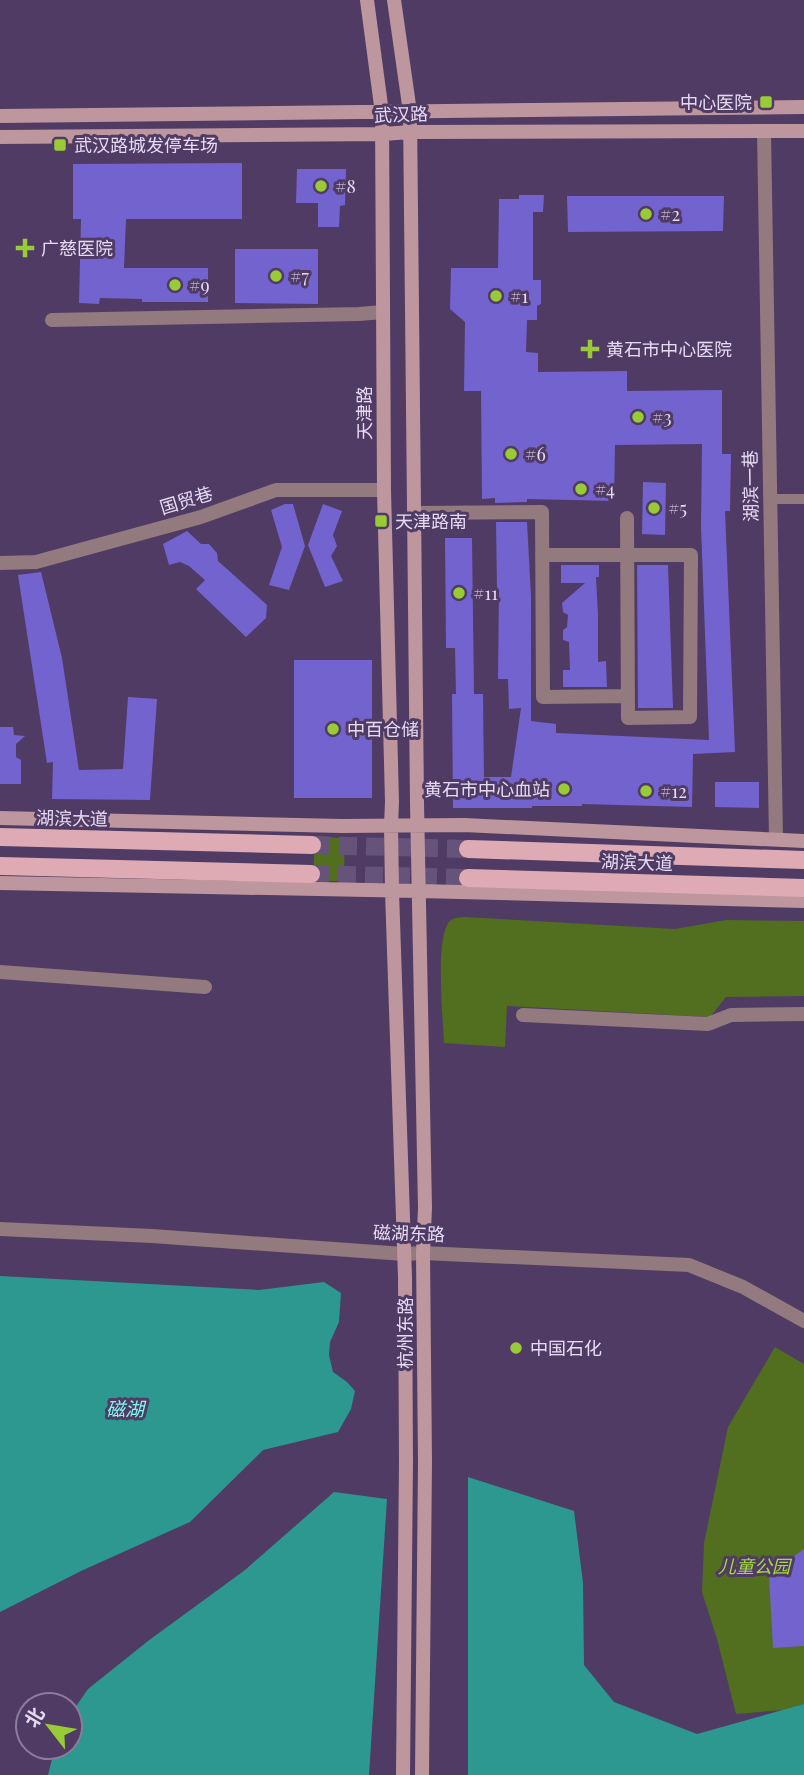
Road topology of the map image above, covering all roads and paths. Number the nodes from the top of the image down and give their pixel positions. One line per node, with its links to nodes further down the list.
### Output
1 (367, 0): 5 (main road, 天津路)
2 (394, 0): 4 (main road)
3 (804, 107): 4 (main road, 武汉路)
4 (410, 111): 5 (main road, 武汉路); 8 (main road)
5 (382, 113): 6 (main road, 武汉路); 10 (main road, 天津路)
6 (0, 116)
7 (804, 131): 9 (main road, 武汉路)
8 (410, 132): 9 (main road, 武汉路); 10 (main road, 武汉路); 17 (main road)
9 (764, 132): 15 (street, 湖滨一巷)
10 (383, 134): 11 (main road, 武汉路); 12 (main road, 天津路)
11 (0, 137)
12 (383, 312): 13 (street); 14 (main road, 天津路)
13 (52, 320)
14 (384, 490): 21 (street, 国贸巷); 24 (main road, 天津路)
15 (770, 499): 16 (street); 27 (street, 湖滨一巷)
16 (804, 499)
17 (414, 513): 19 (street); 25 (main road)
18 (627, 519): 20 (street)
19 (542, 555): 20 (street); 22 (street)
20 (627, 555): 22 (street); 22 (street)
21 (0, 563)
22 (628, 696)
23 (0, 818): 24 (main road)
24 (391, 826): 25 (main road); 37 (main road, 天津路)
25 (418, 826): 27 (main road); 38 (main road, 杭州东路)
26 (0, 837): 29 (main road, 湖滨大道)
27 (776, 839): 28 (main road)
28 (804, 841)
29 (312, 845)
30 (468, 849): 31 (main road, 湖滨大道)
31 (804, 860)
32 (0, 866): 33 (main road)
33 (311, 874)
34 (468, 878): 36 (main road, 湖滨大道)
35 (0, 883): 37 (main road)
36 (804, 888)
37 (392, 891): 38 (main road); 46 (main road, 杭州东路)
38 (419, 891): 39 (main road); 45 (main road, 杭州东路)
39 (804, 901)
40 (0, 972): 41 (street)
41 (205, 987)
42 (804, 1014): 43 (street)
43 (523, 1015)
44 (0, 1228): 46 (street, 磁湖东路)
45 (422, 1252): 46 (street, 磁湖东路); 47 (street, 磁湖东路); 49 (main road, 杭州东路)
46 (404, 1254): 48 (main road, 杭州东路)
47 (804, 1321)
48 (403, 1775)
49 (422, 1775)

